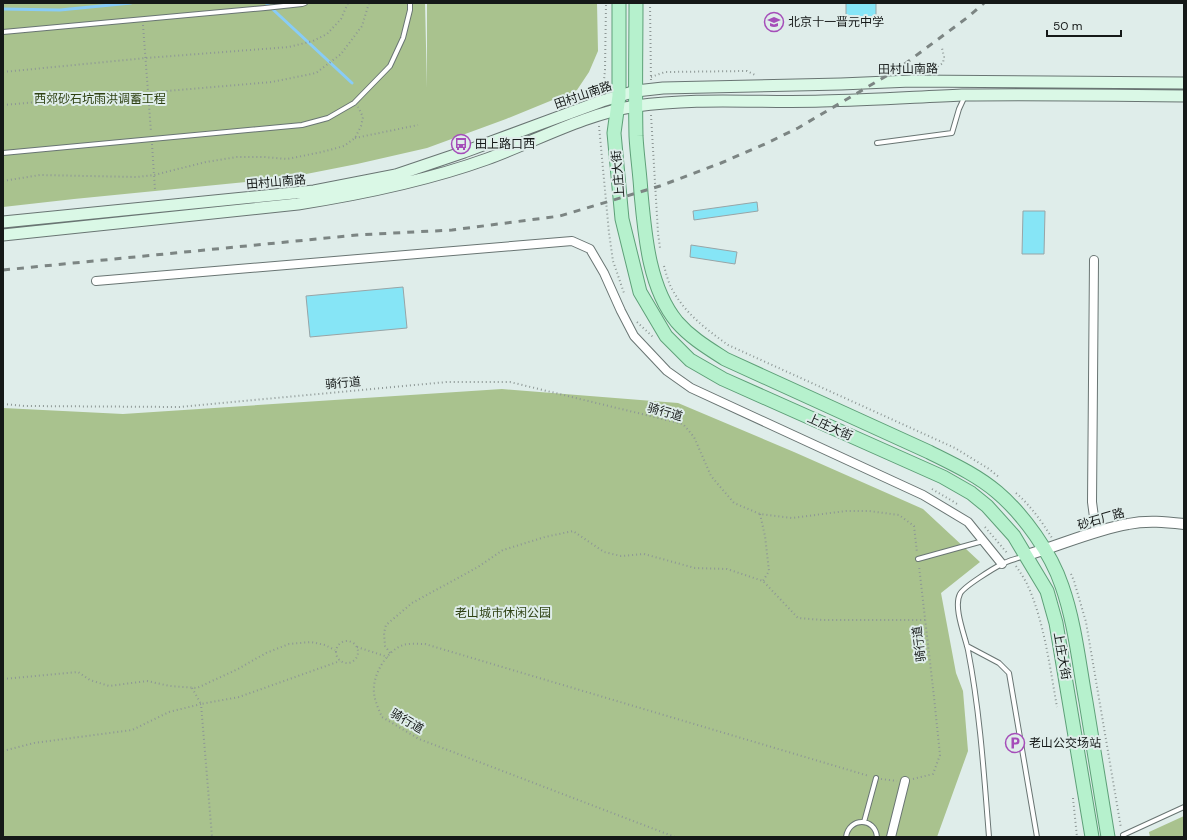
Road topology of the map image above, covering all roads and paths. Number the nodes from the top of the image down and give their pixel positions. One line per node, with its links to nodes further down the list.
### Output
1 (305, 3): 7 (lane)
2 (348, 3): 10 (path)
3 (369, 3): 16 (path)
4 (410, 3): 20 (lane)
5 (619, 3): 18 (main road, 上庄大街)
6 (636, 3): 15 (main road, 上庄大街)
7 (143, 20): 8 (lane); 10 (path)
8 (3, 32)
9 (942, 48): 11 (path)
10 (146, 58): 12 (path); 16 (path)
11 (931, 71)
12 (3, 72)
13 (758, 77): 15 (path)
14 (1184, 83): 15 (main road, 田村山南路)
15 (636, 91): 18 (main road, 田村山南路); 22 (main road, 上庄大街)
16 (148, 92): 21 (path); 26 (path)
17 (965, 95): 19 (main road, 田村山南路); 22 (main road, 田村山南路); 27 (lane)
18 (619, 96): 23 (main road, 上庄大街); 32 (main road, 田村山南路)
19 (1184, 96)
20 (354, 102): 25 (path); 26 (lane)
21 (3, 105)
22 (636, 106): 23 (main road, 田村山南路); 41 (main road, 上庄大街)
23 (618, 110): 33 (main road, 田村山南路); 42 (main road, 上庄大街)
24 (418, 125): 25 (path)
25 (355, 138): 29 (path)
26 (152, 139): 28 (lane); 29 (path)
27 (877, 143)
28 (3, 153)
29 (154, 175): 30 (path); 31 (path)
30 (3, 181)
31 (156, 190)
32 (3, 222)
33 (3, 235)
34 (1094, 260): 39 (street)
35 (96, 281): 40 (street)
36 (3, 404): 37 (path, 骑行道)
37 (760, 514): 43 (path, 骑行道); 45 (path)
38 (1184, 524): 39 (street, 砂石厂路)
39 (1096, 532): 41 (street, 砂石厂路)
40 (983, 541): 43 (lane); 44 (street)
41 (1045, 550): 42 (street, 砂石厂路); 70 (main road, 上庄大街)
42 (1027, 555): 44 (lane); 69 (main road, 上庄大街)
43 (918, 559): 46 (path, 骑行道)
44 (1002, 564): 48 (lane)
45 (762, 581): 46 (path); 50 (path)
46 (925, 620): 58 (path, 骑行道)
47 (357, 646): 49 (path); 51 (path); 52 (path)
48 (967, 646): 67 (lane); 68 (lane)
49 (335, 650): 52 (path); 54 (path)
50 (390, 654): 51 (path, 骑行道); 57 (path, 骑行道)
51 (388, 657): 63 (path, 骑行道)
52 (340, 661): 55 (path)
53 (3, 679): 54 (path)
54 (192, 688): 55 (path)
55 (201, 704): 56 (path); 62 (path)
56 (3, 751)
57 (876, 778): 58 (path, 骑行道); 60 (lane)
58 (905, 782): 66 (street)
59 (1184, 808): 61 (lane)
60 (864, 822): 64 (lane); 65 (lane)
61 (1123, 835)
62 (212, 837)
63 (675, 837)
64 (846, 837)
65 (877, 837)
66 (891, 837)
67 (989, 837)
68 (1037, 837)
69 (1092, 837)
70 (1108, 837)

